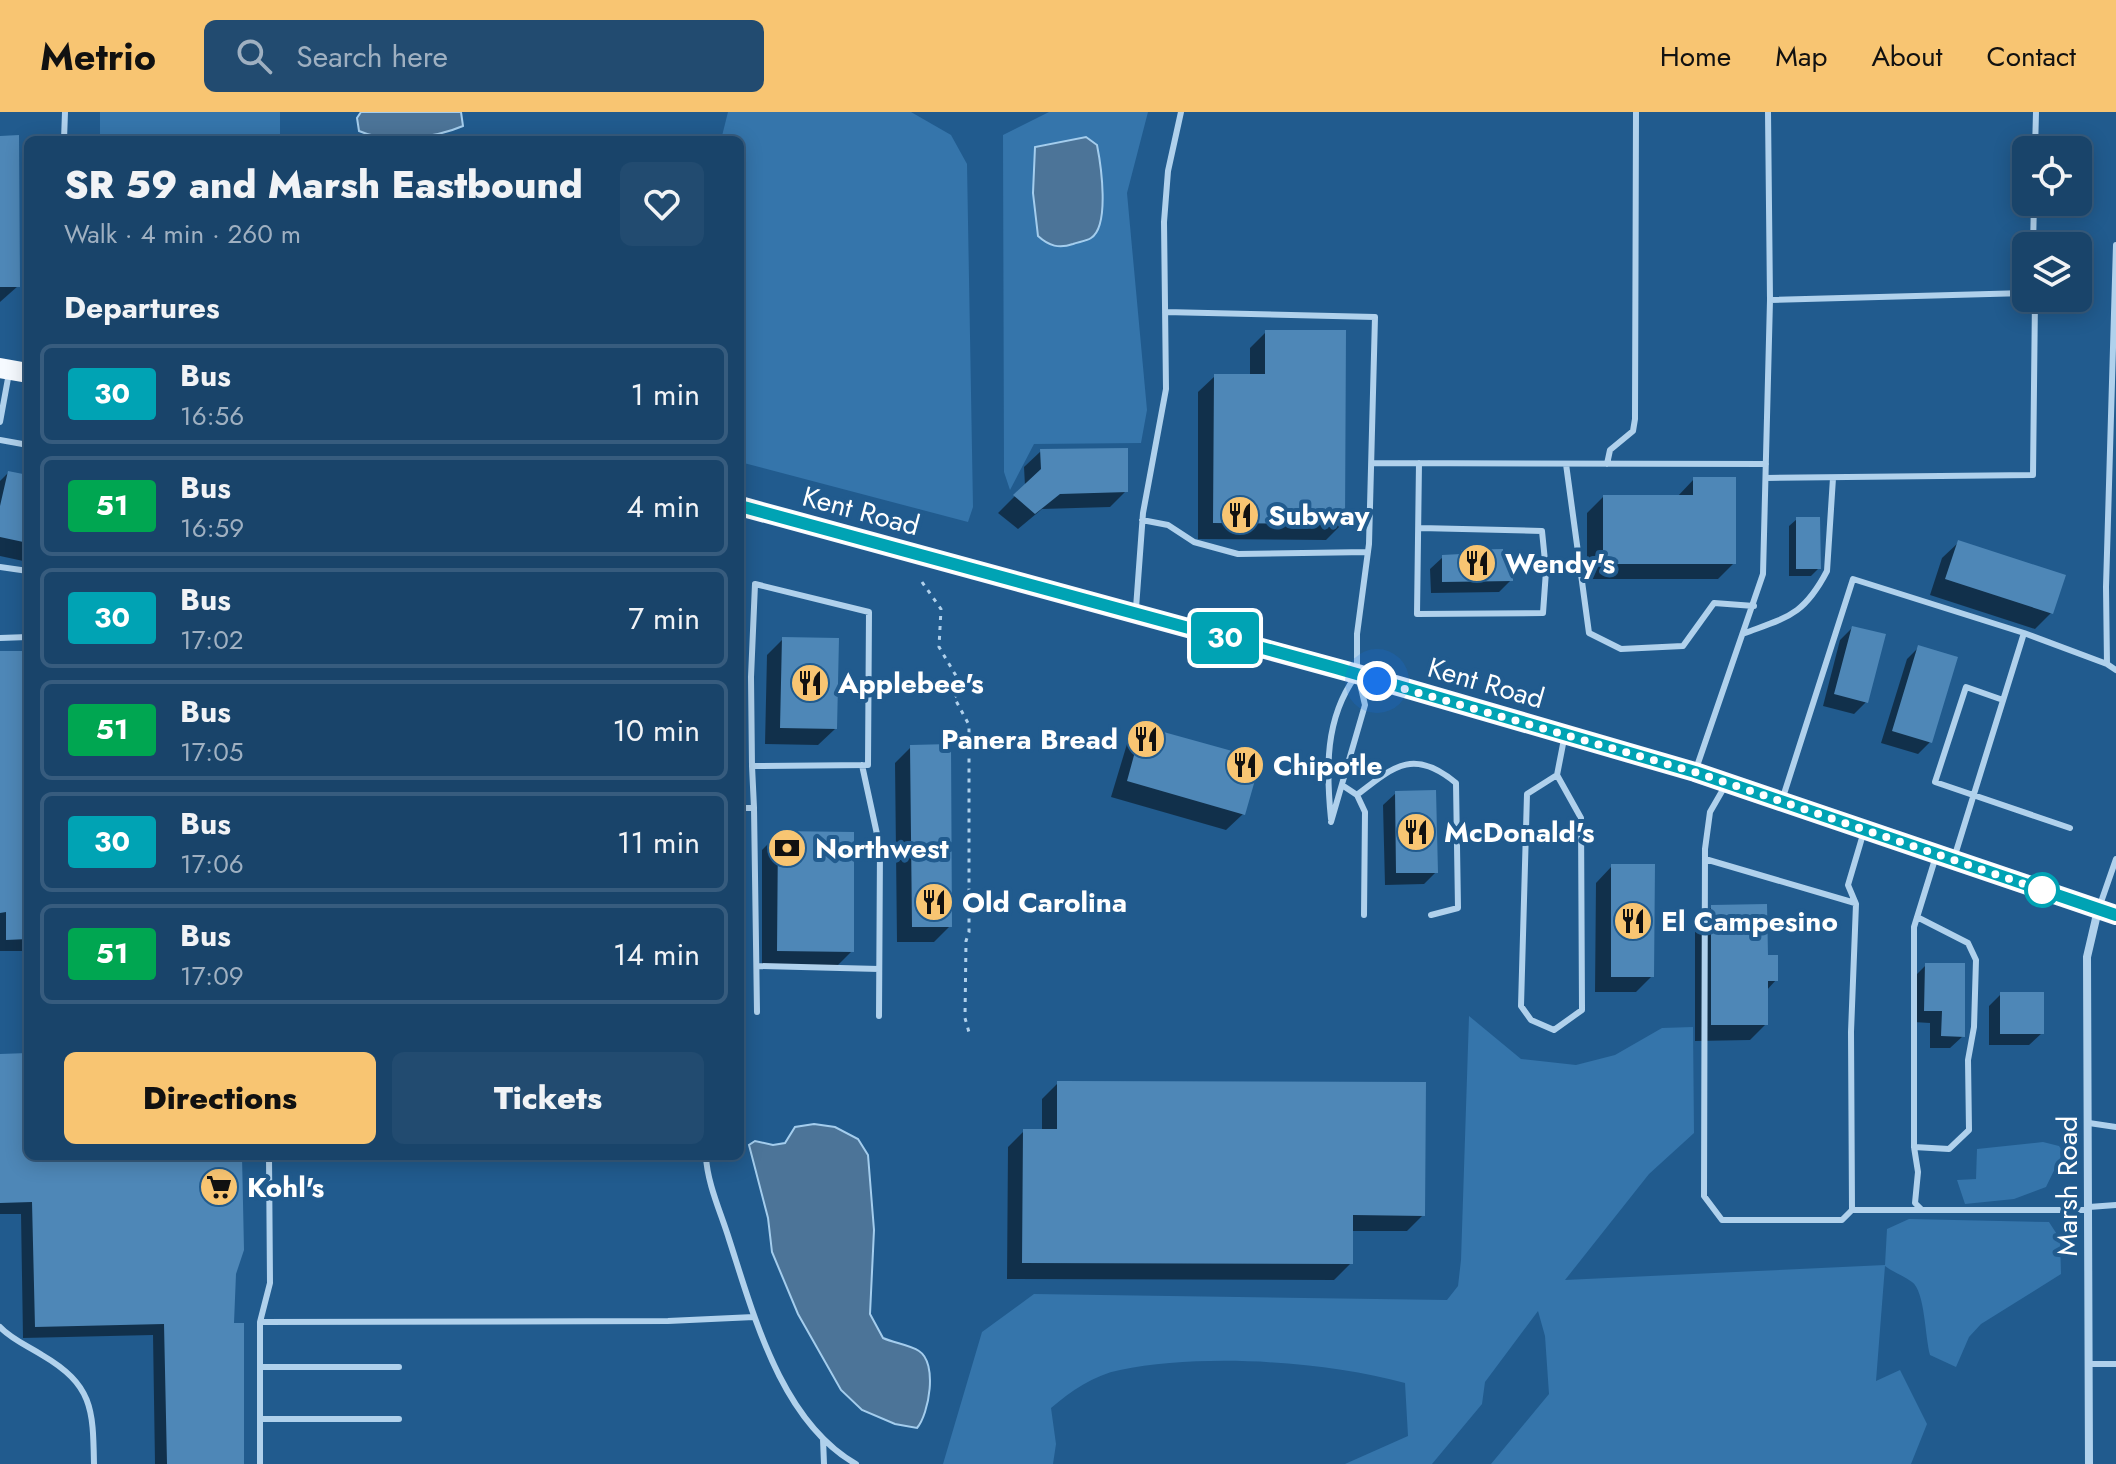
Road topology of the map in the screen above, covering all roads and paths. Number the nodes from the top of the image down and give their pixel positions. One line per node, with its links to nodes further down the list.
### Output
1 (65, 112): 6 (lane)
2 (1181, 112): 11 (lane)
3 (1636, 112): 21 (lane)
4 (1768, 112): 10 (lane)
5 (2036, 112): 7 (lane)
6 (64, 136)
7 (2035, 136)
8 (2116, 245): 13 (lane)
9 (2012, 293): 10 (lane)
10 (1770, 300): 22 (lane)
11 (1165, 312): 18 (lane); 26 (lane)
12 (2035, 312): 24 (lane)
13 (2115, 352): 38 (lane)
14 (12, 370): 15 (lane)
15 (0, 422)
16 (0, 440): 17 (lane)
17 (24, 444)
18 (1373, 463): 19 (lane); 28 (lane)
19 (1419, 463): 20 (lane); 27 (lane)
20 (1566, 464): 21 (lane); 32 (lane)
21 (1607, 464): 22 (lane)
22 (1766, 464): 23 (lane)
23 (1766, 478): 24 (lane); 32 (lane)
24 (1833, 478): 34 (lane)
25 (744, 507): 33 (main road, Kent Road)
26 (1142, 520): 28 (lane); 33 (lane)
27 (1420, 528): 27 (lane)
28 (1368, 552): 40 (lane)
29 (0, 567): 30 (lane)
30 (24, 570)
31 (922, 582): 70 (path)
32 (1754, 606): 34 (lane)
33 (1135, 614): 40 (main road, Kent Road)
34 (1745, 633): 47 (lane)
35 (2024, 633): 38 (lane); 43 (lane); 53 (lane)
36 (24, 637): 37 (lane)
37 (0, 638)
38 (2107, 664): 39 (lane)
39 (2116, 670)
40 (1357, 674): 44 (main road, Kent Road); 50 (lane); 50 (lane)
41 (744, 677): 42 (lane)
42 (751, 677): 45 (lane); 46 (lane)
43 (2003, 700): 52 (lane); 52 (lane)
44 (1565, 735): 47 (main road, Kent Road); 48 (lane)
45 (862, 765): 46 (lane); 67 (lane)
46 (752, 766): 55 (lane)
47 (1695, 772): 49 (main road, Kent Road)
48 (1557, 775): 48 (lane)
49 (1726, 783): 53 (main road, Kent Road); 59 (lane)
50 (1342, 785): 51 (lane)
51 (1357, 795): 63 (lane); 64 (lane)
52 (1973, 795): 56 (lane); 58 (lane)
53 (1782, 801): 57 (main road, Kent Road)
54 (744, 808): 55 (lane)
55 (754, 808): 66 (lane)
56 (2070, 828)
57 (1865, 829): 58 (main road, Kent Road); 61 (lane)
58 (1945, 856): 62 (main road, Kent Road); 65 (lane)
59 (1705, 859): 61 (lane); 78 (lane)
60 (2116, 859): 62 (lane)
61 (1856, 904): 78 (lane)
62 (2107, 912): 71 (street, Marsh Road)
63 (1364, 915)
64 (1431, 915)
65 (1917, 917): 73 (lane); 73 (lane)
66 (757, 966): 67 (lane); 68 (lane)
67 (879, 969): 69 (lane)
68 (757, 1012)
69 (879, 1016)
70 (970, 1036)
71 (2089, 1123): 72 (lane); 77 (street, Marsh Road)
72 (2116, 1127)
73 (1914, 1147): 79 (lane)
74 (269, 1160): 81 (lane)
75 (707, 1160): 80 (lane)
76 (2116, 1205): 77 (lane)
77 (2089, 1208): 79 (lane); 83 (street, Marsh Road)
78 (1852, 1210): 79 (lane)
79 (1922, 1210)
80 (754, 1317): 81 (lane); 89 (lane)
81 (260, 1322): 85 (lane)
82 (0, 1327): 90 (lane)
83 (2089, 1364): 84 (lane); 94 (street, Marsh Road)
84 (2116, 1364)
85 (260, 1367): 86 (lane); 87 (lane)
86 (399, 1367)
87 (260, 1419): 88 (lane); 91 (lane)
88 (399, 1419)
89 (823, 1439): 92 (lane); 93 (lane)
90 (94, 1464)
91 (260, 1464)
92 (824, 1464)
93 (856, 1464)
94 (2089, 1464)

